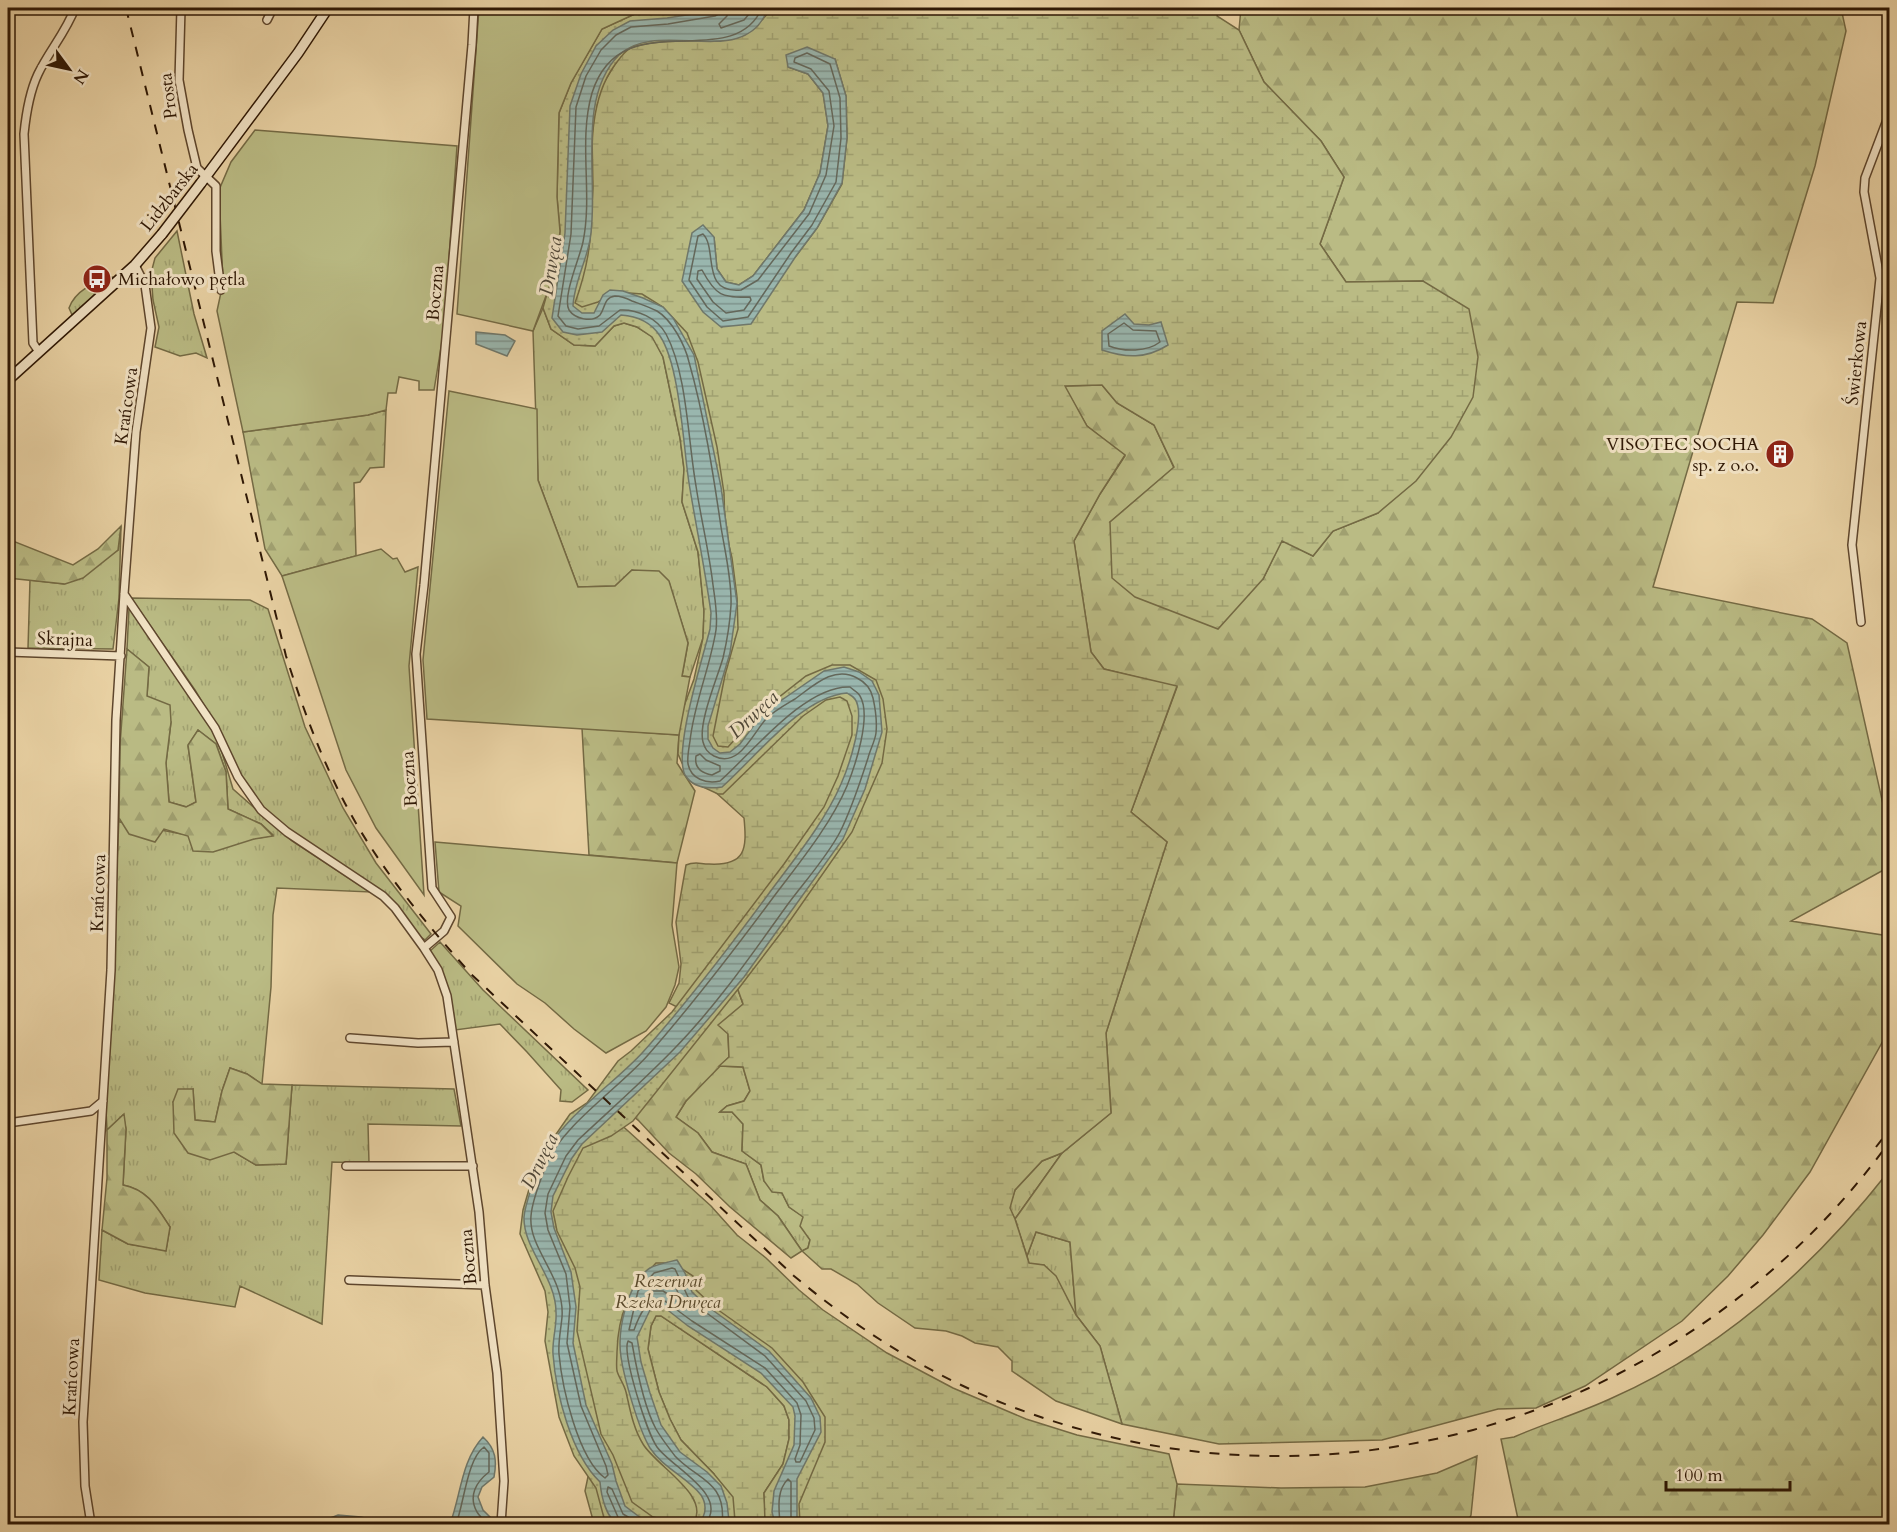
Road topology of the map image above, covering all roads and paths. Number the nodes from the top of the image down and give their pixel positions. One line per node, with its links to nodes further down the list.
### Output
1 (75, 8): 11 (street)
2 (181, 8): 8 (street, Prosta)
3 (273, 8): 6 (street)
4 (328, 8): 8 (main road, Lidzbarska)
5 (474, 8): 17 (street, Boczna)
6 (267, 20)
7 (1890, 112): 14 (street, Świerkowa)
8 (204, 180): 9 (main road, Lidzbarska, bridge); 10 (street, Prosta)
9 (135, 265): 11 (main road, Lidzbarska); 13 (street, Krańcowa)
10 (221, 290)
11 (39, 352): 12 (main road, Lidzbarska)
12 (8, 380)
13 (124, 594): 16 (street, Krańcowa); 17 (street)
14 (1861, 622)
15 (8, 652): 16 (street, Skrajna)
16 (121, 656): 20 (street, Krańcowa)
17 (424, 948): 19 (street, Boczna)
18 (350, 1038): 19 (street)
19 (454, 1042): 23 (street, Boczna)
20 (103, 1101): 21 (street); 26 (street, Krańcowa)
21 (8, 1123)
22 (346, 1166): 23 (street)
23 (473, 1166): 25 (street, Boczna)
24 (349, 1280): 25 (street)
25 (485, 1285): 27 (street, Boczna)
26 (91, 1524)
27 (501, 1524)

